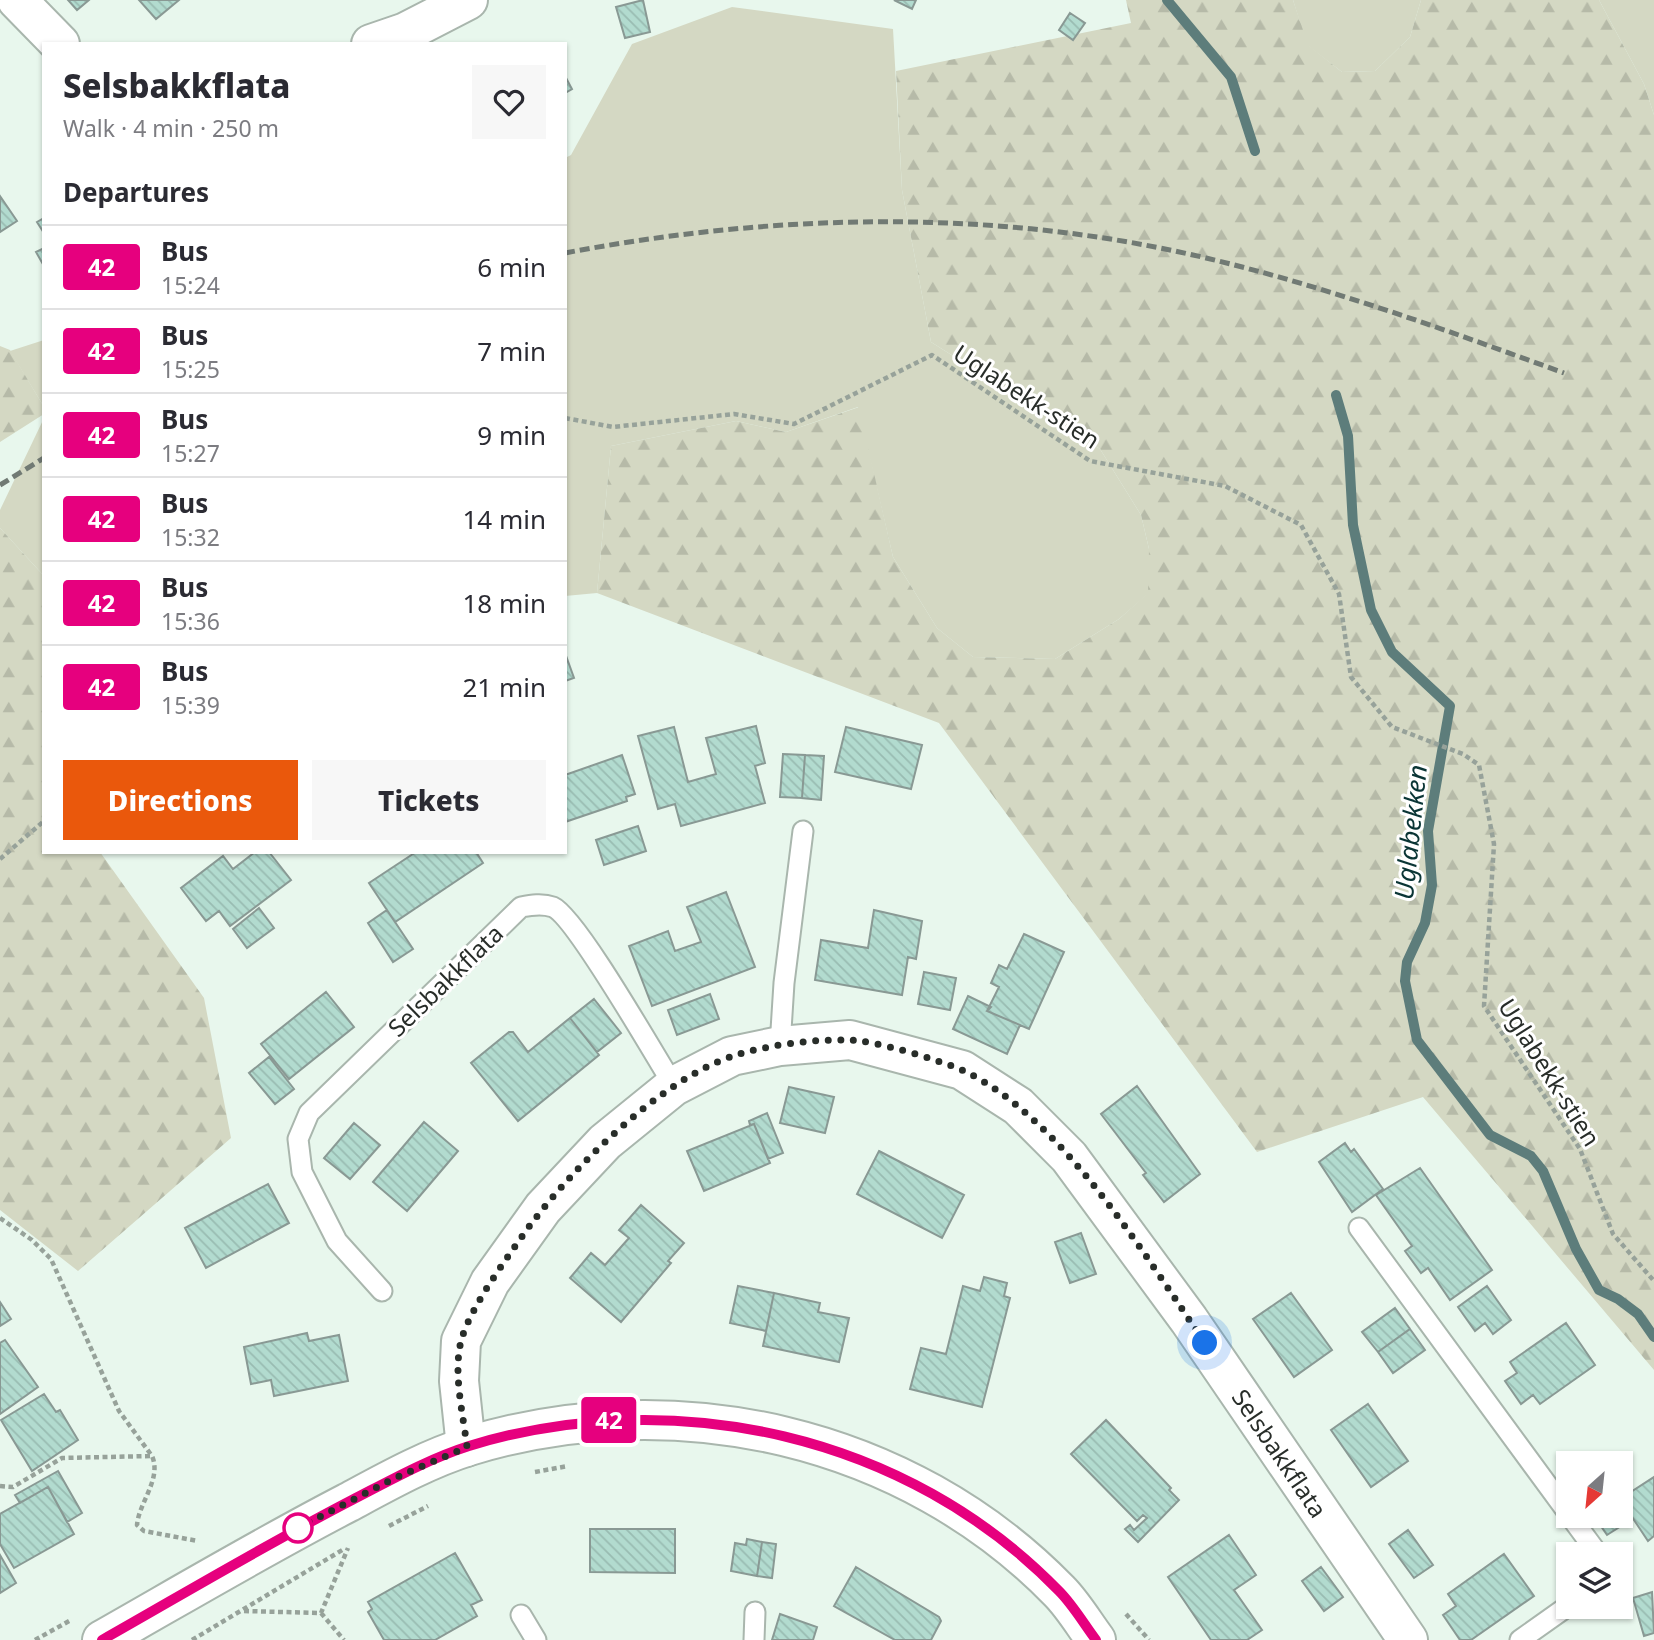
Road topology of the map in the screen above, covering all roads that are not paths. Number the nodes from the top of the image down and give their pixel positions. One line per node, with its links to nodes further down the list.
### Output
1 (17, 0): 3 (street)
2 (468, 0): 4 (street)
3 (58, 42)
4 (377, 42)
5 (803, 831): 6 (lane)
6 (780, 1046): 7 (street, Selsbakkflata); 19 (street, Selsbakkflata)
7 (674, 1086): 9 (lane, Selsbakkflata); 10 (street, Selsbakkflata)
8 (1359, 1228): 11 (lane)
9 (382, 1291)
10 (467, 1447): 15 (street); 18 (street)
11 (1556, 1496)
12 (755, 1612): 17 (lane)
13 (1556, 1614): 20 (lane)
14 (522, 1615): 16 (lane)
15 (102, 1640)
16 (536, 1640)
17 (754, 1640)
18 (1096, 1640)
19 (1408, 1640)
20 (1520, 1640)

